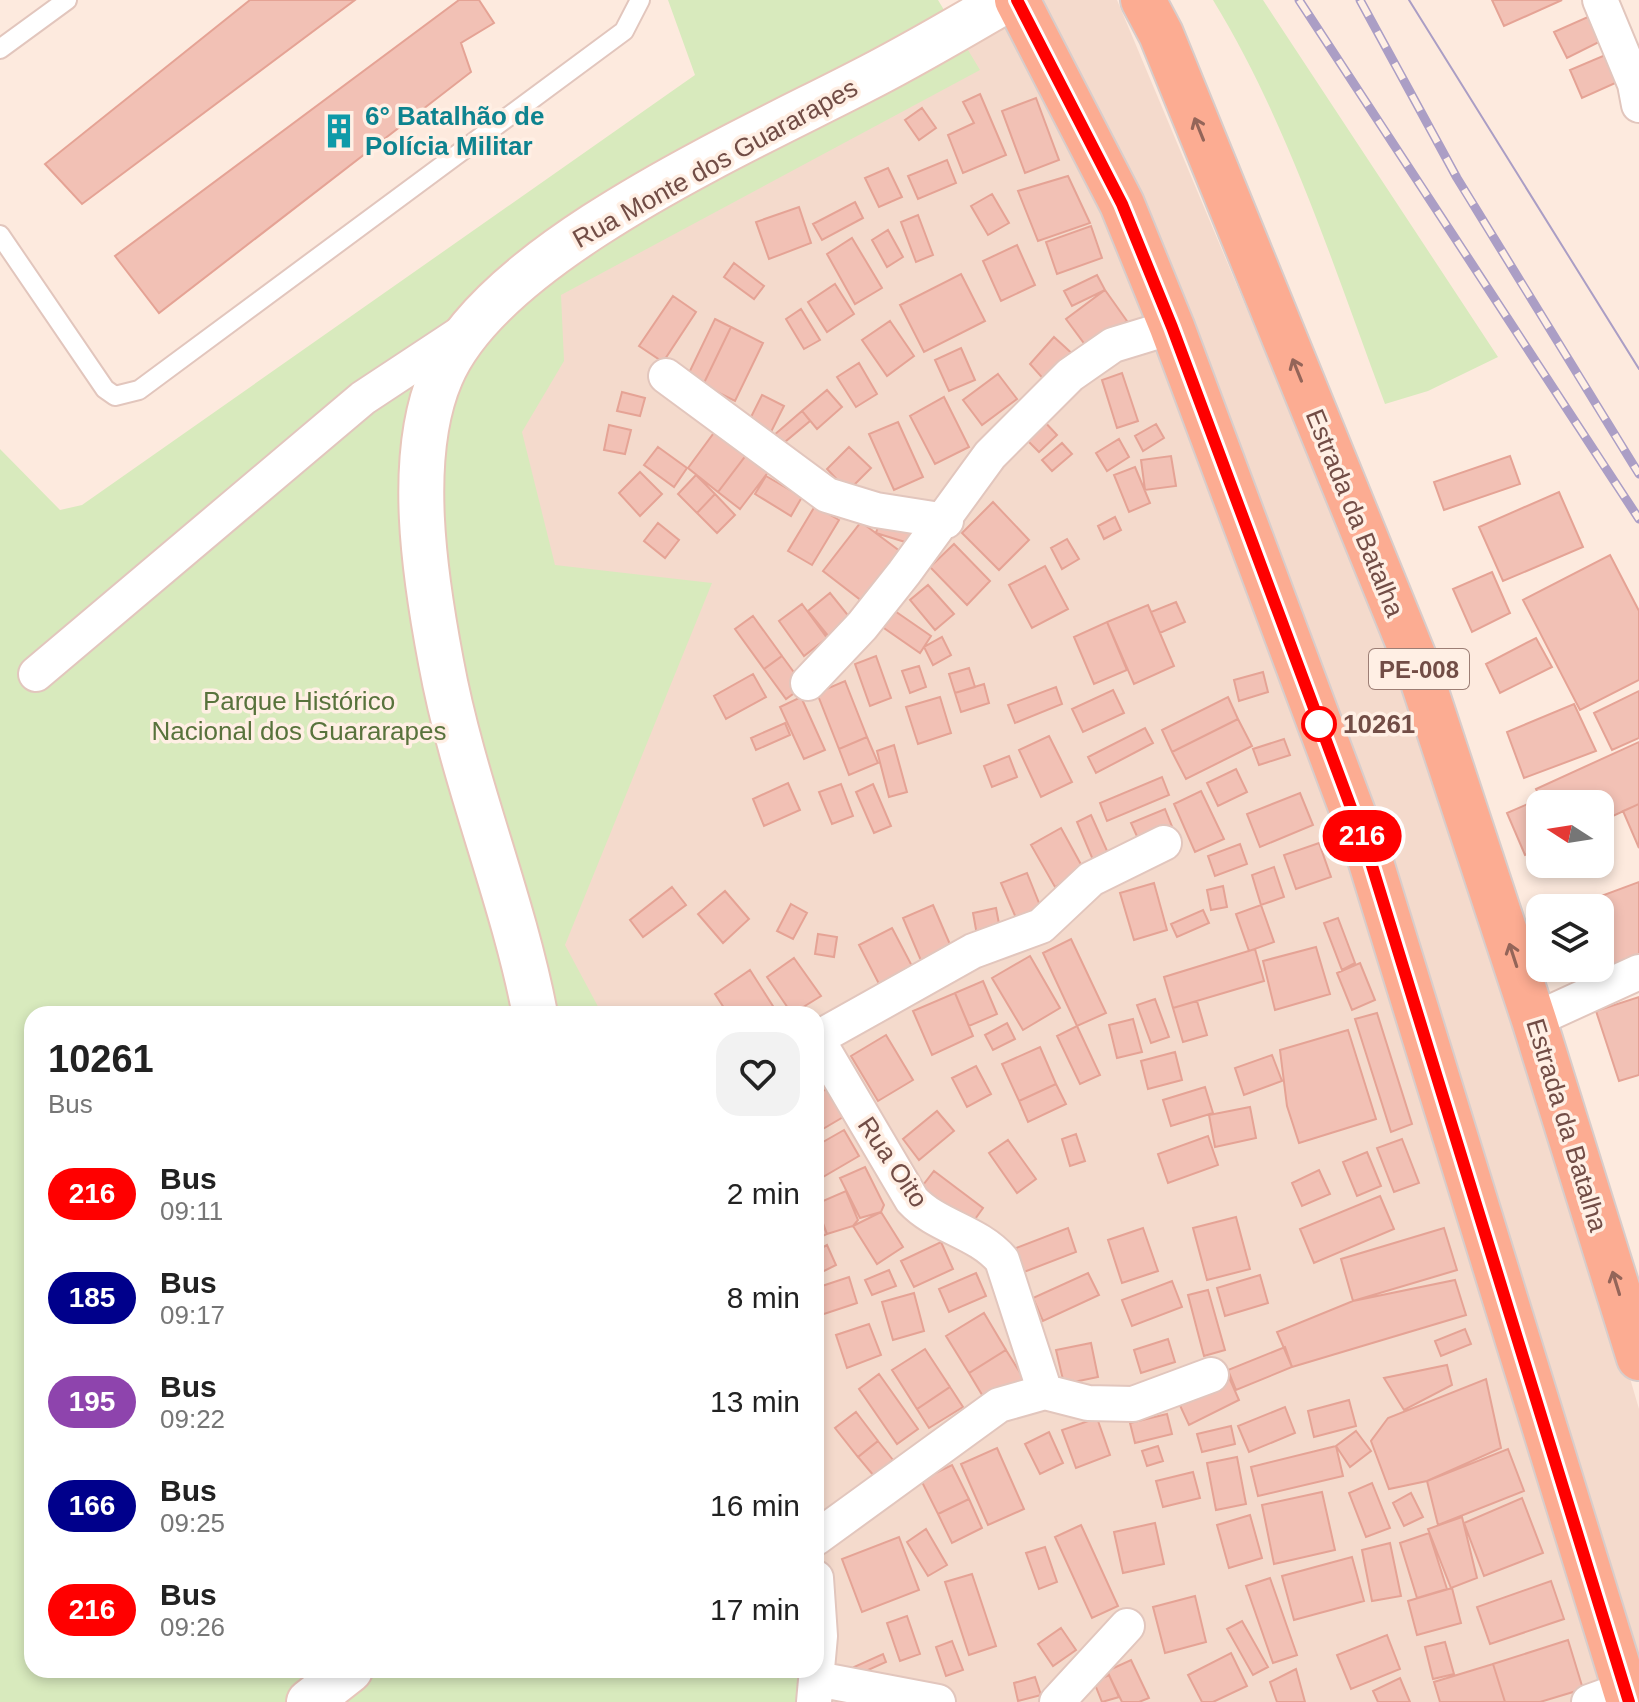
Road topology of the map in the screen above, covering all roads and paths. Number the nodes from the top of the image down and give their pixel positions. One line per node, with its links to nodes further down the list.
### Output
1 (67, 0): 7 (lane)
2 (640, 0): 9 (lane)
3 (1007, 0): 10 (main road, Rua Monte dos Guararapes)
4 (1017, 0): 11 (highway)
5 (1143, 0): 19 (highway, Estrada da Batalha / PE-008, one-way to 5)
6 (1600, 0): 8 (street)
7 (0, 49)
8 (1639, 105)
9 (0, 235)
10 (479, 322): 14 (street); 18 (main road, Rua Monte dos Guararapes)
11 (1172, 327): 13 (street); 29 (highway)
12 (666, 376): 13 (street)
13 (946, 521): 15 (street)
14 (36, 674)
15 (808, 683)
16 (1164, 843): 20 (street)
17 (1639, 972): 19 (street)
18 (533, 1006)
19 (1534, 1020): 22 (highway, Estrada da Batalha / PE-008, one-way to 19)
20 (824, 1035)
21 (824, 1052): 24 (street, Rua Oito)
22 (1639, 1358)
23 (1211, 1375): 24 (street)
24 (1045, 1392): 25 (street)
25 (824, 1532)
26 (1127, 1626): 32 (street)
27 (340, 1678): 30 (main road)
28 (815, 1690): 31 (street)
29 (1614, 1698)
30 (309, 1702)
31 (938, 1702)
32 (1057, 1702)

